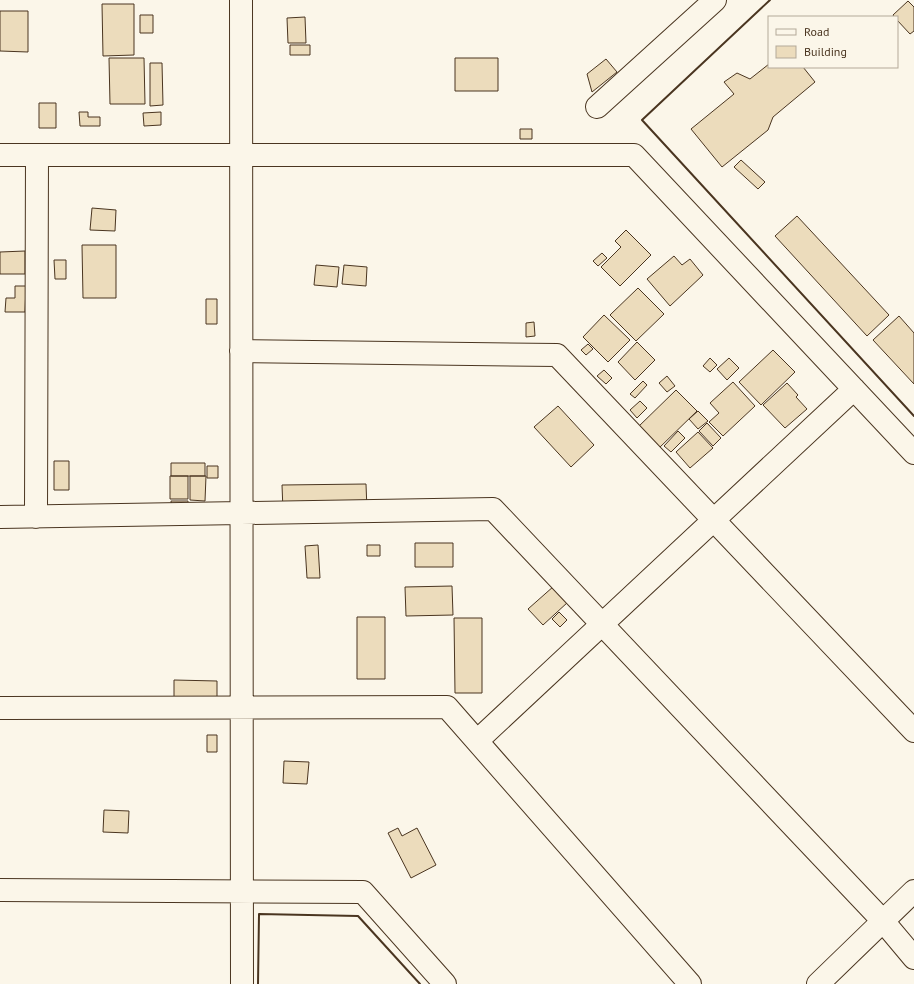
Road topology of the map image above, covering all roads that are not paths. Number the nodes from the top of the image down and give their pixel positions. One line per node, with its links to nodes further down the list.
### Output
1 (241, 0): 6 (street)
2 (715, 0): 3 (street)
3 (597, 108)
4 (0, 155): 5 (street)
5 (37, 155): 6 (street); 12 (street)
6 (241, 155): 7 (street); 8 (street)
7 (241, 351): 10 (street); 13 (street)
8 (854, 389): 9 (street); 13 (street)
9 (914, 453)
10 (241, 514): 12 (street); 14 (street); 16 (street)
11 (0, 517): 12 (street)
12 (36, 517)
13 (714, 520): 14 (street); 17 (street)
14 (602, 624): 18 (street); 22 (street)
15 (0, 708): 16 (street)
16 (242, 708): 18 (street); 20 (street)
17 (914, 731)
18 (477, 741): 26 (street)
19 (0, 890): 20 (street)
20 (242, 891): 24 (street); 25 (street)
21 (914, 891): 22 (street)
22 (883, 921): 23 (street); 27 (street)
23 (914, 958)
24 (242, 984)
25 (445, 984)
26 (690, 984)
27 (818, 984)

